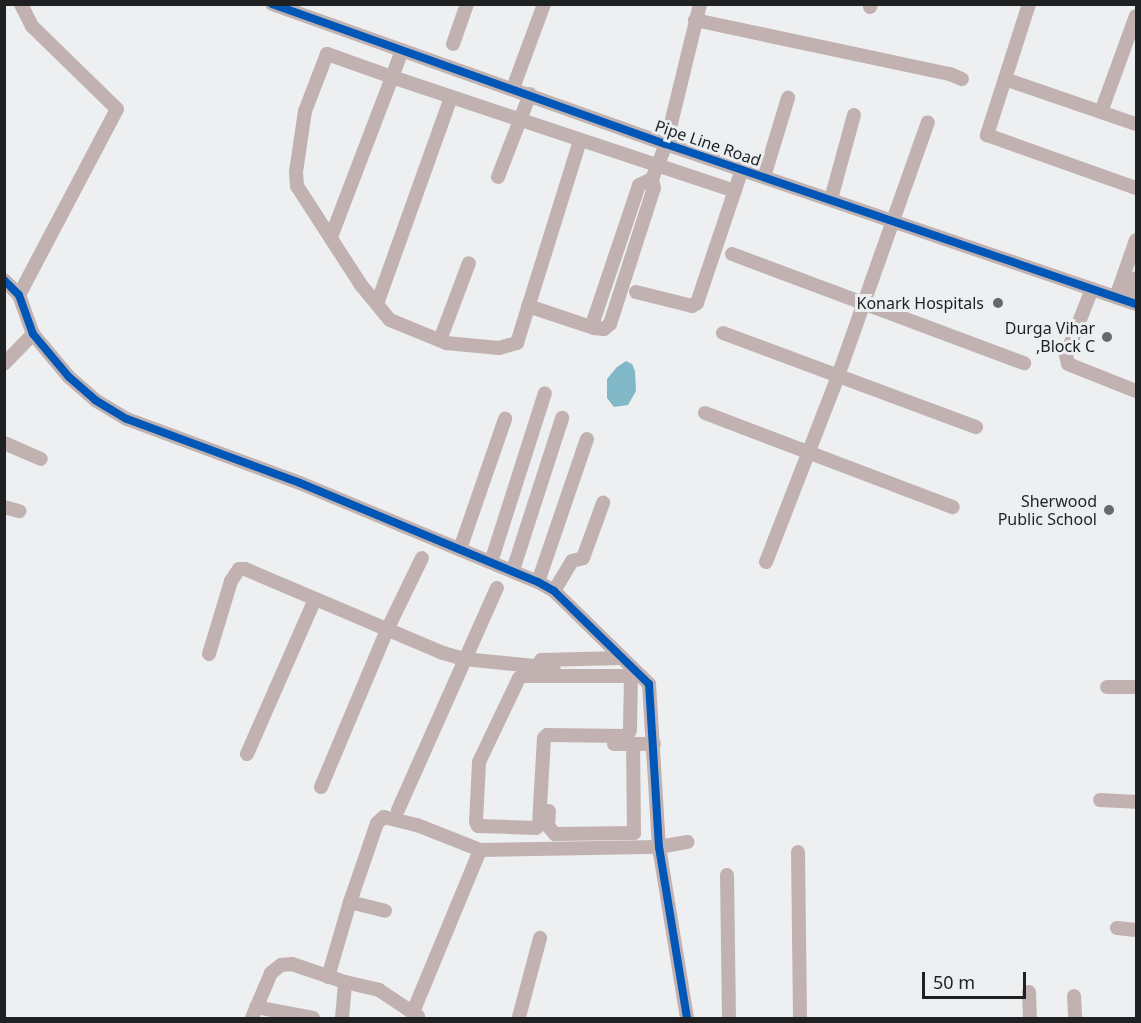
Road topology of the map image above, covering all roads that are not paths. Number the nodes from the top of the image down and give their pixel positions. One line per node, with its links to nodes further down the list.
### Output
1 (21, 4): 42 (street)
2 (272, 4): 7 (street, Pipe Line Road)
3 (467, 4): 10 (street)
4 (544, 4): 15 (street)
5 (700, 4): 9 (street)
6 (1029, 4): 13 (street)
7 (310, 10): 11 (street, Pipe Line Road)
8 (1137, 16): 19 (street)
9 (695, 20): 14 (street); 25 (street)
10 (453, 44)
11 (402, 50): 12 (street); 15 (street, Pipe Line Road)
12 (392, 77): 17 (street); 34 (street); 34 (street)
13 (1005, 78): 19 (street); 30 (street)
14 (962, 79)
15 (513, 88): 16 (street, Pipe Line Road)
16 (530, 94): 21 (street); 25 (street, Pipe Line Road)
17 (451, 97): 21 (street); 45 (street)
18 (788, 98): 29 (street)
19 (1101, 112): 23 (street)
20 (854, 115): 32 (street)
21 (520, 120): 24 (street); 28 (street)
22 (928, 122): 33 (street)
23 (1137, 124)
24 (580, 141): 26 (street); 46 (street)
25 (666, 144): 26 (street); 27 (street, Pipe Line Road)
26 (658, 165): 31 (street); 46 (street)
27 (742, 169): 29 (street, Pipe Line Road); 31 (street)
28 (498, 177)
29 (764, 177): 32 (street, Pipe Line Road)
30 (1137, 188)
31 (735, 191): 41 (street)
32 (831, 199): 33 (street, Pipe Line Road)
33 (895, 221): 40 (street, Pipe Line Road); 44 (street)
34 (331, 237): 45 (street)
35 (1137, 240): 43 (street)
36 (732, 254): 44 (street)
37 (469, 263): 49 (street)
38 (1137, 278): 43 (street)
39 (4, 280): 42 (street)
40 (1092, 289): 43 (street, Pipe Line Road); 53 (street)
41 (636, 292)
42 (20, 295): 48 (street)
43 (1127, 301)
44 (865, 302): 50 (street); 52 (street)
45 (377, 304): 49 (street)
46 (528, 306): 49 (street)
47 (723, 333): 52 (street)
48 (33, 334): 51 (street); 67 (street)
49 (440, 340)
50 (1024, 363)
51 (4, 364)
52 (838, 376): 58 (street); 61 (street)
53 (1137, 391)
54 (545, 393): 69 (street)
55 (705, 413): 61 (street)
56 (562, 418): 71 (street)
57 (505, 419): 67 (street)
58 (976, 426)
59 (587, 439): 72 (street)
60 (4, 443): 62 (street)
61 (809, 451): 65 (street); 70 (street)
62 (41, 459)
63 (603, 503): 74 (street)
64 (4, 507): 66 (street)
65 (953, 507)
66 (20, 511)
67 (460, 549): 69 (street)
68 (422, 558): 76 (street)
69 (491, 562): 71 (street)
70 (766, 562)
71 (513, 570): 72 (street)
72 (538, 582): 74 (street)
73 (497, 588): 78 (street)
74 (554, 591): 79 (street)
75 (315, 599): 76 (street); 77 (street); 84 (street)
76 (387, 630): 78 (street); 85 (street)
77 (209, 654)
78 (464, 659): 79 (street); 88 (street)
79 (634, 674): 79 (street); 83 (street)
80 (1107, 687): 81 (street)
81 (1137, 687)
82 (633, 744): 83 (street); 89 (street); 89 (street)
83 (654, 744): 91 (street)
84 (247, 754)
85 (321, 787)
86 (1100, 800): 87 (street)
87 (1137, 802)
88 (398, 810)
89 (632, 841): 91 (street); 92 (street)
90 (688, 842): 91 (street)
91 (659, 847): 109 (street)
92 (480, 850): 95 (street); 105 (street)
93 (798, 852): 111 (street)
94 (727, 875): 110 (street)
95 (350, 902): 96 (street); 100 (street)
96 (386, 911)
97 (1117, 928): 98 (street)
98 (1137, 930)
99 (540, 938): 108 (street)
100 (328, 977): 101 (street); 104 (street)
101 (345, 982): 105 (street); 107 (street)
102 (1029, 992): 112 (street)
103 (1074, 996): 113 (street)
104 (254, 1013): 106 (street)
105 (417, 1015)
106 (313, 1018)
107 (342, 1018)
108 (517, 1018)
109 (687, 1018)
110 (729, 1018)
111 (800, 1018)
112 (1030, 1018)
113 (1075, 1018)

